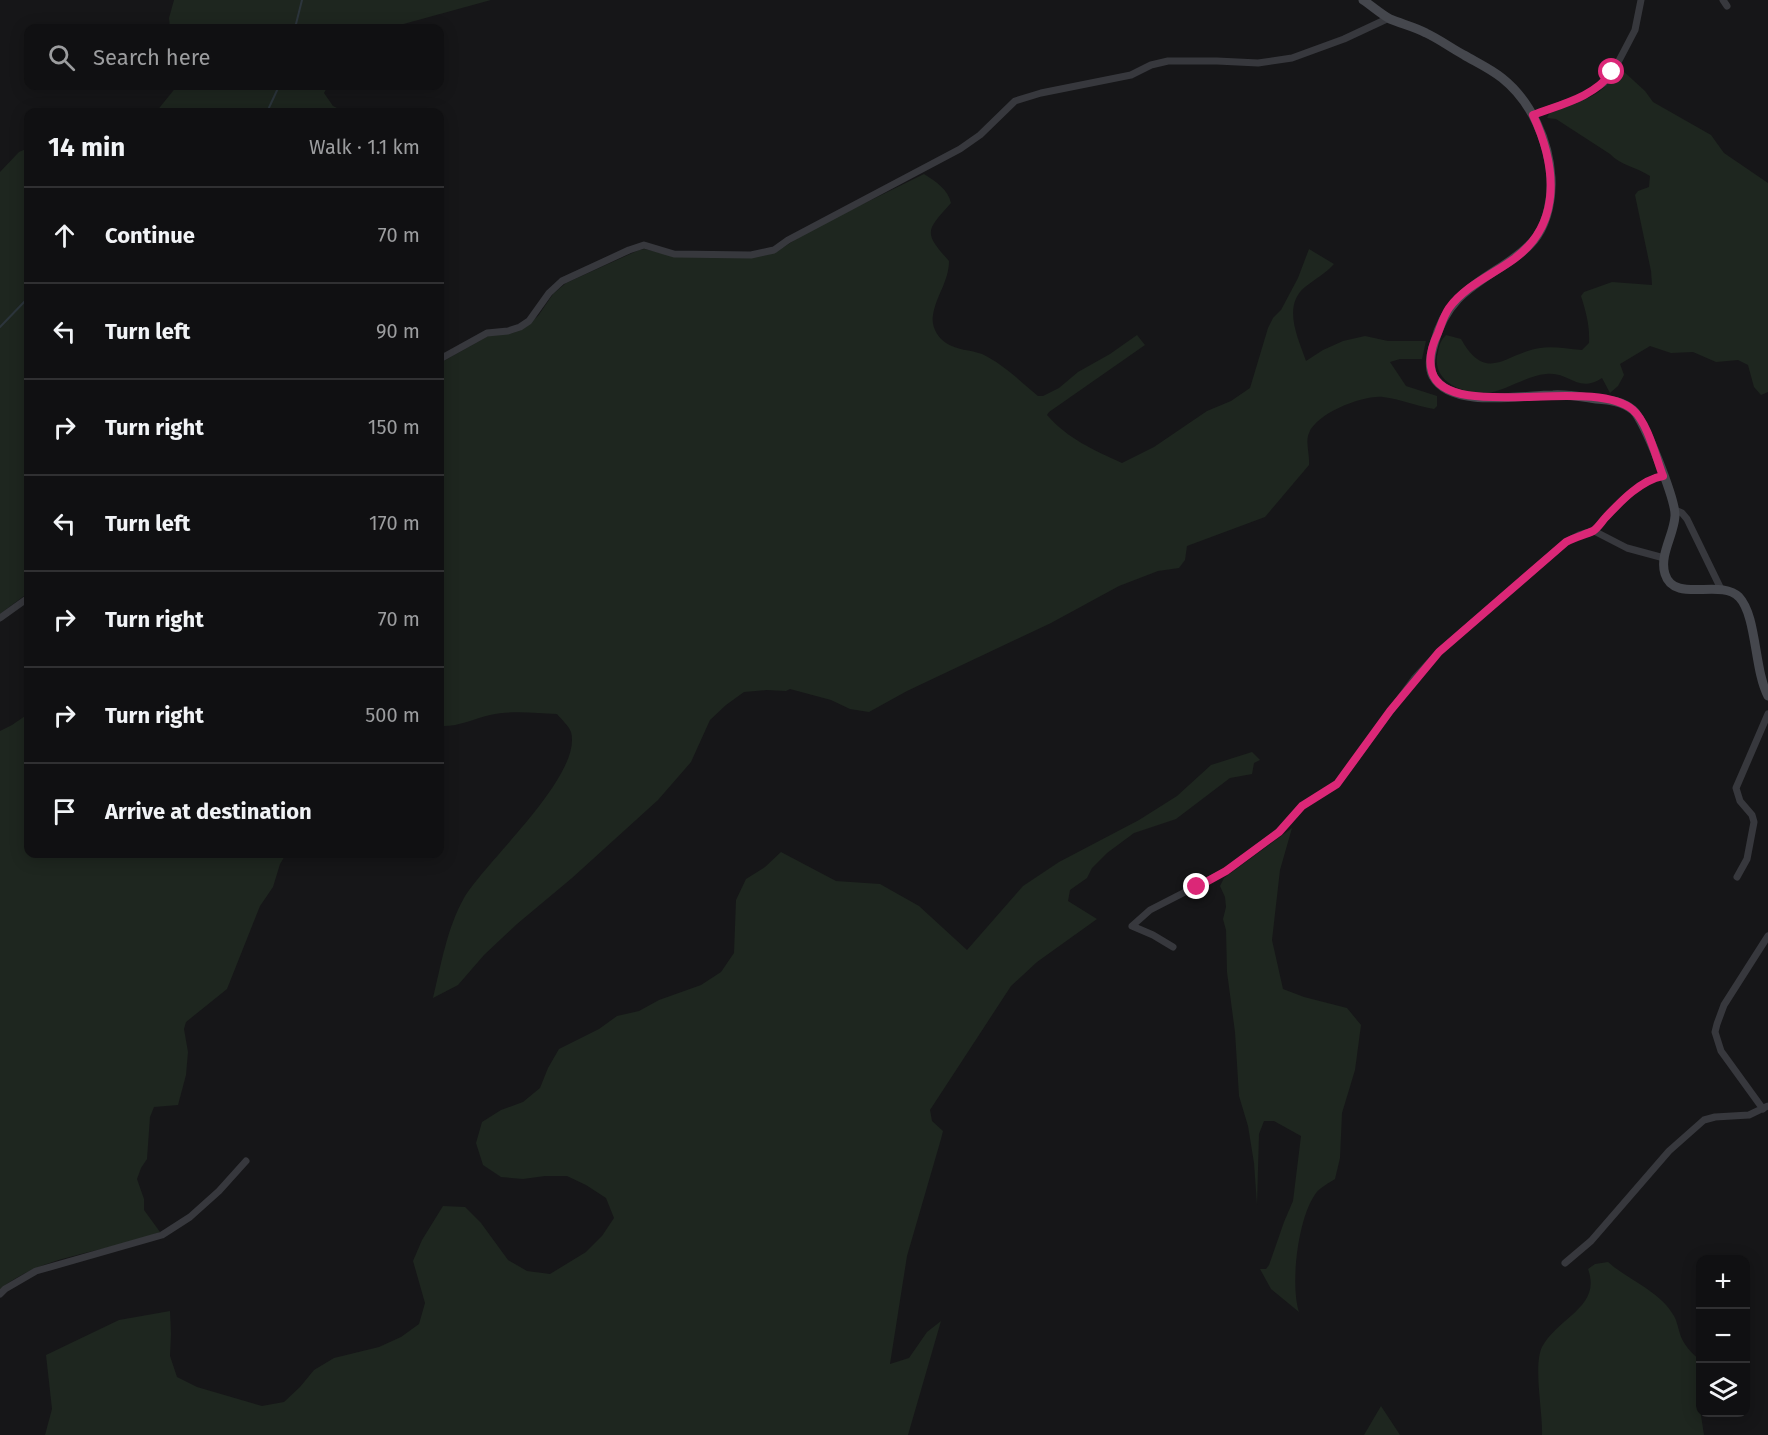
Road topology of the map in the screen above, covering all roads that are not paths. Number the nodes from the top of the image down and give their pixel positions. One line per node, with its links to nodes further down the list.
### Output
1 (1364, 0): 3 (street)
2 (1641, 0): 4 (street)
3 (1389, 18): 4 (street); 5 (street)
4 (1533, 115): 6 (street)
5 (444, 357)
6 (1663, 476): 7 (street); 8 (street)
7 (1675, 510): 9 (street); 10 (street)
8 (1594, 531): 9 (street); 17 (street)
9 (1664, 558): 10 (street)
10 (1721, 589): 13 (street)
11 (24, 601): 12 (street)
12 (0, 618)
13 (1768, 696)
14 (1768, 714): 15 (street)
15 (1737, 877)
16 (1768, 936): 18 (street)
17 (1173, 947)
18 (1766, 1108): 20 (street)
19 (246, 1161): 21 (street)
20 (1565, 1263)
21 (0, 1293)

